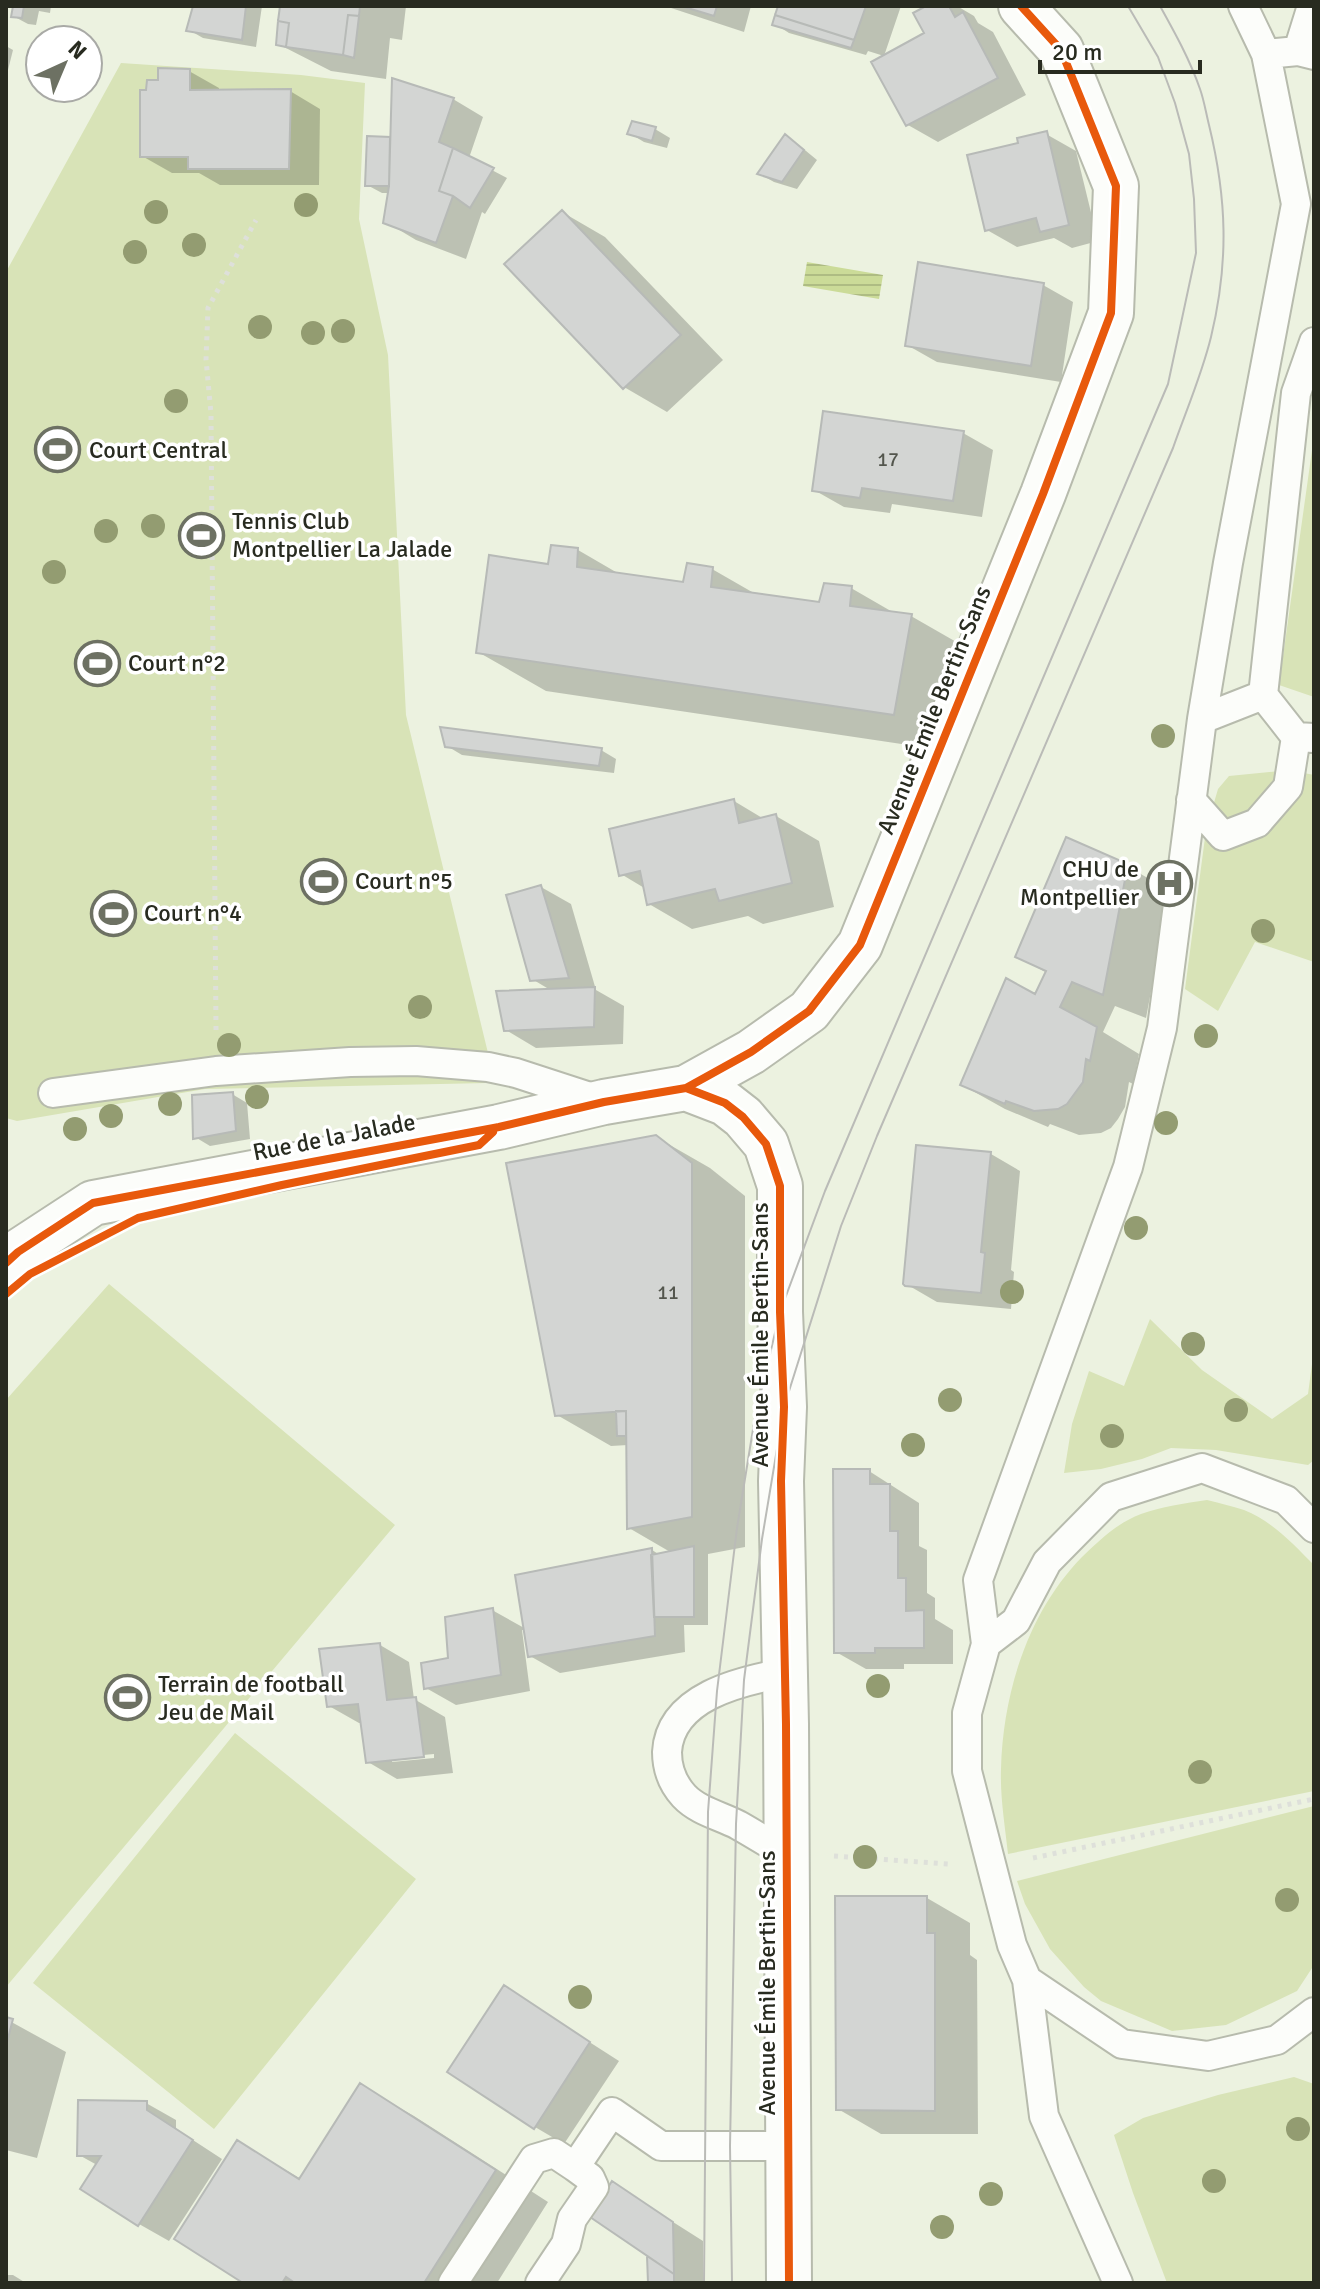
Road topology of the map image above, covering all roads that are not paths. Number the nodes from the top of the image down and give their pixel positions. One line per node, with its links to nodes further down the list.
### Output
1 (1021, 6): 12 (street, Avenue Émile Bertin-Sans)
2 (1243, 6): 5 (lane)
3 (1312, 6): 4 (lane)
4 (1306, 53): 5 (lane)
5 (1266, 54): 6 (lane)
6 (1305, 214): 9 (lane)
7 (1314, 342): 8 (lane)
8 (1263, 695): 9 (lane); 10 (lane)
9 (1202, 719): 11 (lane)
10 (1305, 737): 11 (lane)
11 (1191, 800): 17 (lane)
12 (686, 1088): 14 (street, Rue de la Jalade); 18 (street, Avenue Émile Bertin-Sans)
13 (53, 1093): 14 (lane)
14 (604, 1102): 15 (street, Rue de la Jalade)
15 (6, 1263)
16 (1314, 1528): 17 (lane)
17 (986, 1644): 20 (lane)
18 (784, 1673): 19 (street, Avenue Émile Bertin-Sans); 19 (lane)
19 (785, 1853): 22 (street, Avenue Émile Bertin-Sans)
20 (1027, 1980): 21 (lane); 27 (lane)
21 (1314, 2012)
22 (788, 2146): 23 (lane); 26 (street, Avenue Émile Bertin-Sans)
23 (575, 2167): 24 (lane); 25 (lane)
24 (453, 2283)
25 (540, 2283)
26 (789, 2283)
27 (1118, 2283)

